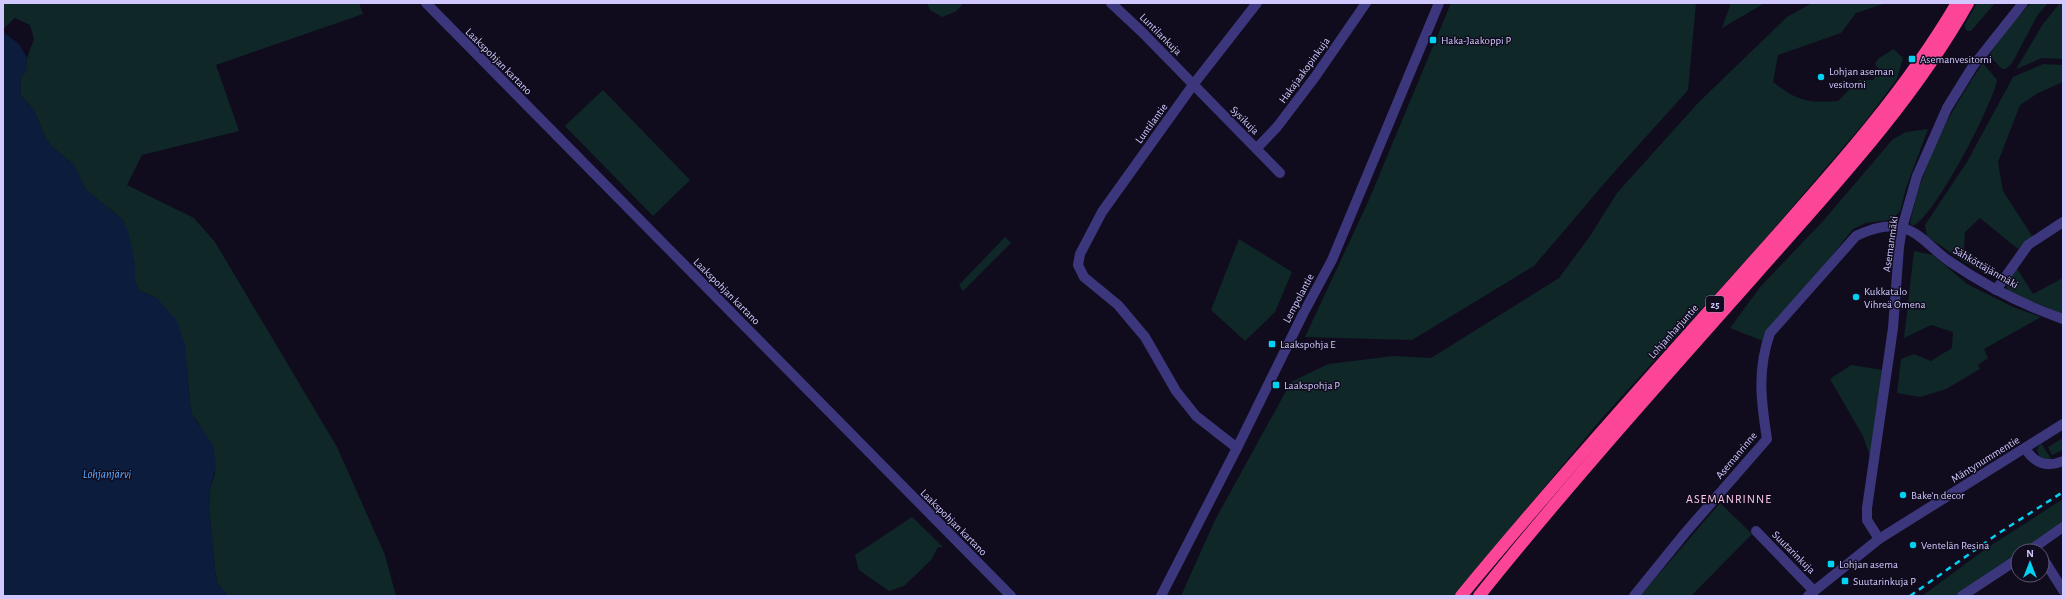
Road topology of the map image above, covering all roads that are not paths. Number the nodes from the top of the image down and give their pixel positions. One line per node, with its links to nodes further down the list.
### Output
1 (426, 3): 28 (street, Laakspohjan kartano)
2 (1111, 3): 9 (street, Luntilankuja)
3 (1256, 3): 9 (street, Luntilantie)
4 (1366, 3): 10 (street, Hakajaakopinkuja)
5 (1439, 3): 17 (street, Lempolantie)
6 (1957, 3): 30 (highway, Lohjanharjuntie / 25)
7 (1968, 3): 31 (highway, 25)
8 (2023, 3): 13 (street, Asemanmäki)
9 (1193, 85): 10 (street, Sysikuja); 17 (street, Luntilantie)
10 (1257, 148): 11 (street, Sysikuja)
11 (1280, 173)
12 (2063, 222): 14 (street)
13 (1902, 228): 14 (street, Sähköttäjänmäki); 22 (street, Asemanmäki); 32 (street, Asemanrinne)
14 (1996, 290): 15 (street, Sähköttäjänmäki)
15 (2063, 318)
16 (2063, 424): 18 (street, Mäntynummentie)
17 (1237, 448): 29 (street, Lempolantie)
18 (2024, 448): 19 (street); 22 (street, Mäntynummentie)
19 (2063, 461)
20 (2063, 528): 23 (street)
21 (1756, 531): 27 (street, Suutarinkuja)
22 (1879, 540): 27 (street, Mäntynummentie)
23 (2043, 543)
24 (2010, 563): 33 (street)
25 (2050, 570): 26 (street)
26 (2063, 590)
27 (1811, 593)
28 (1011, 596)
29 (1161, 596)
30 (1461, 596)
31 (1479, 596)
32 (1634, 596)
33 (1962, 596)

